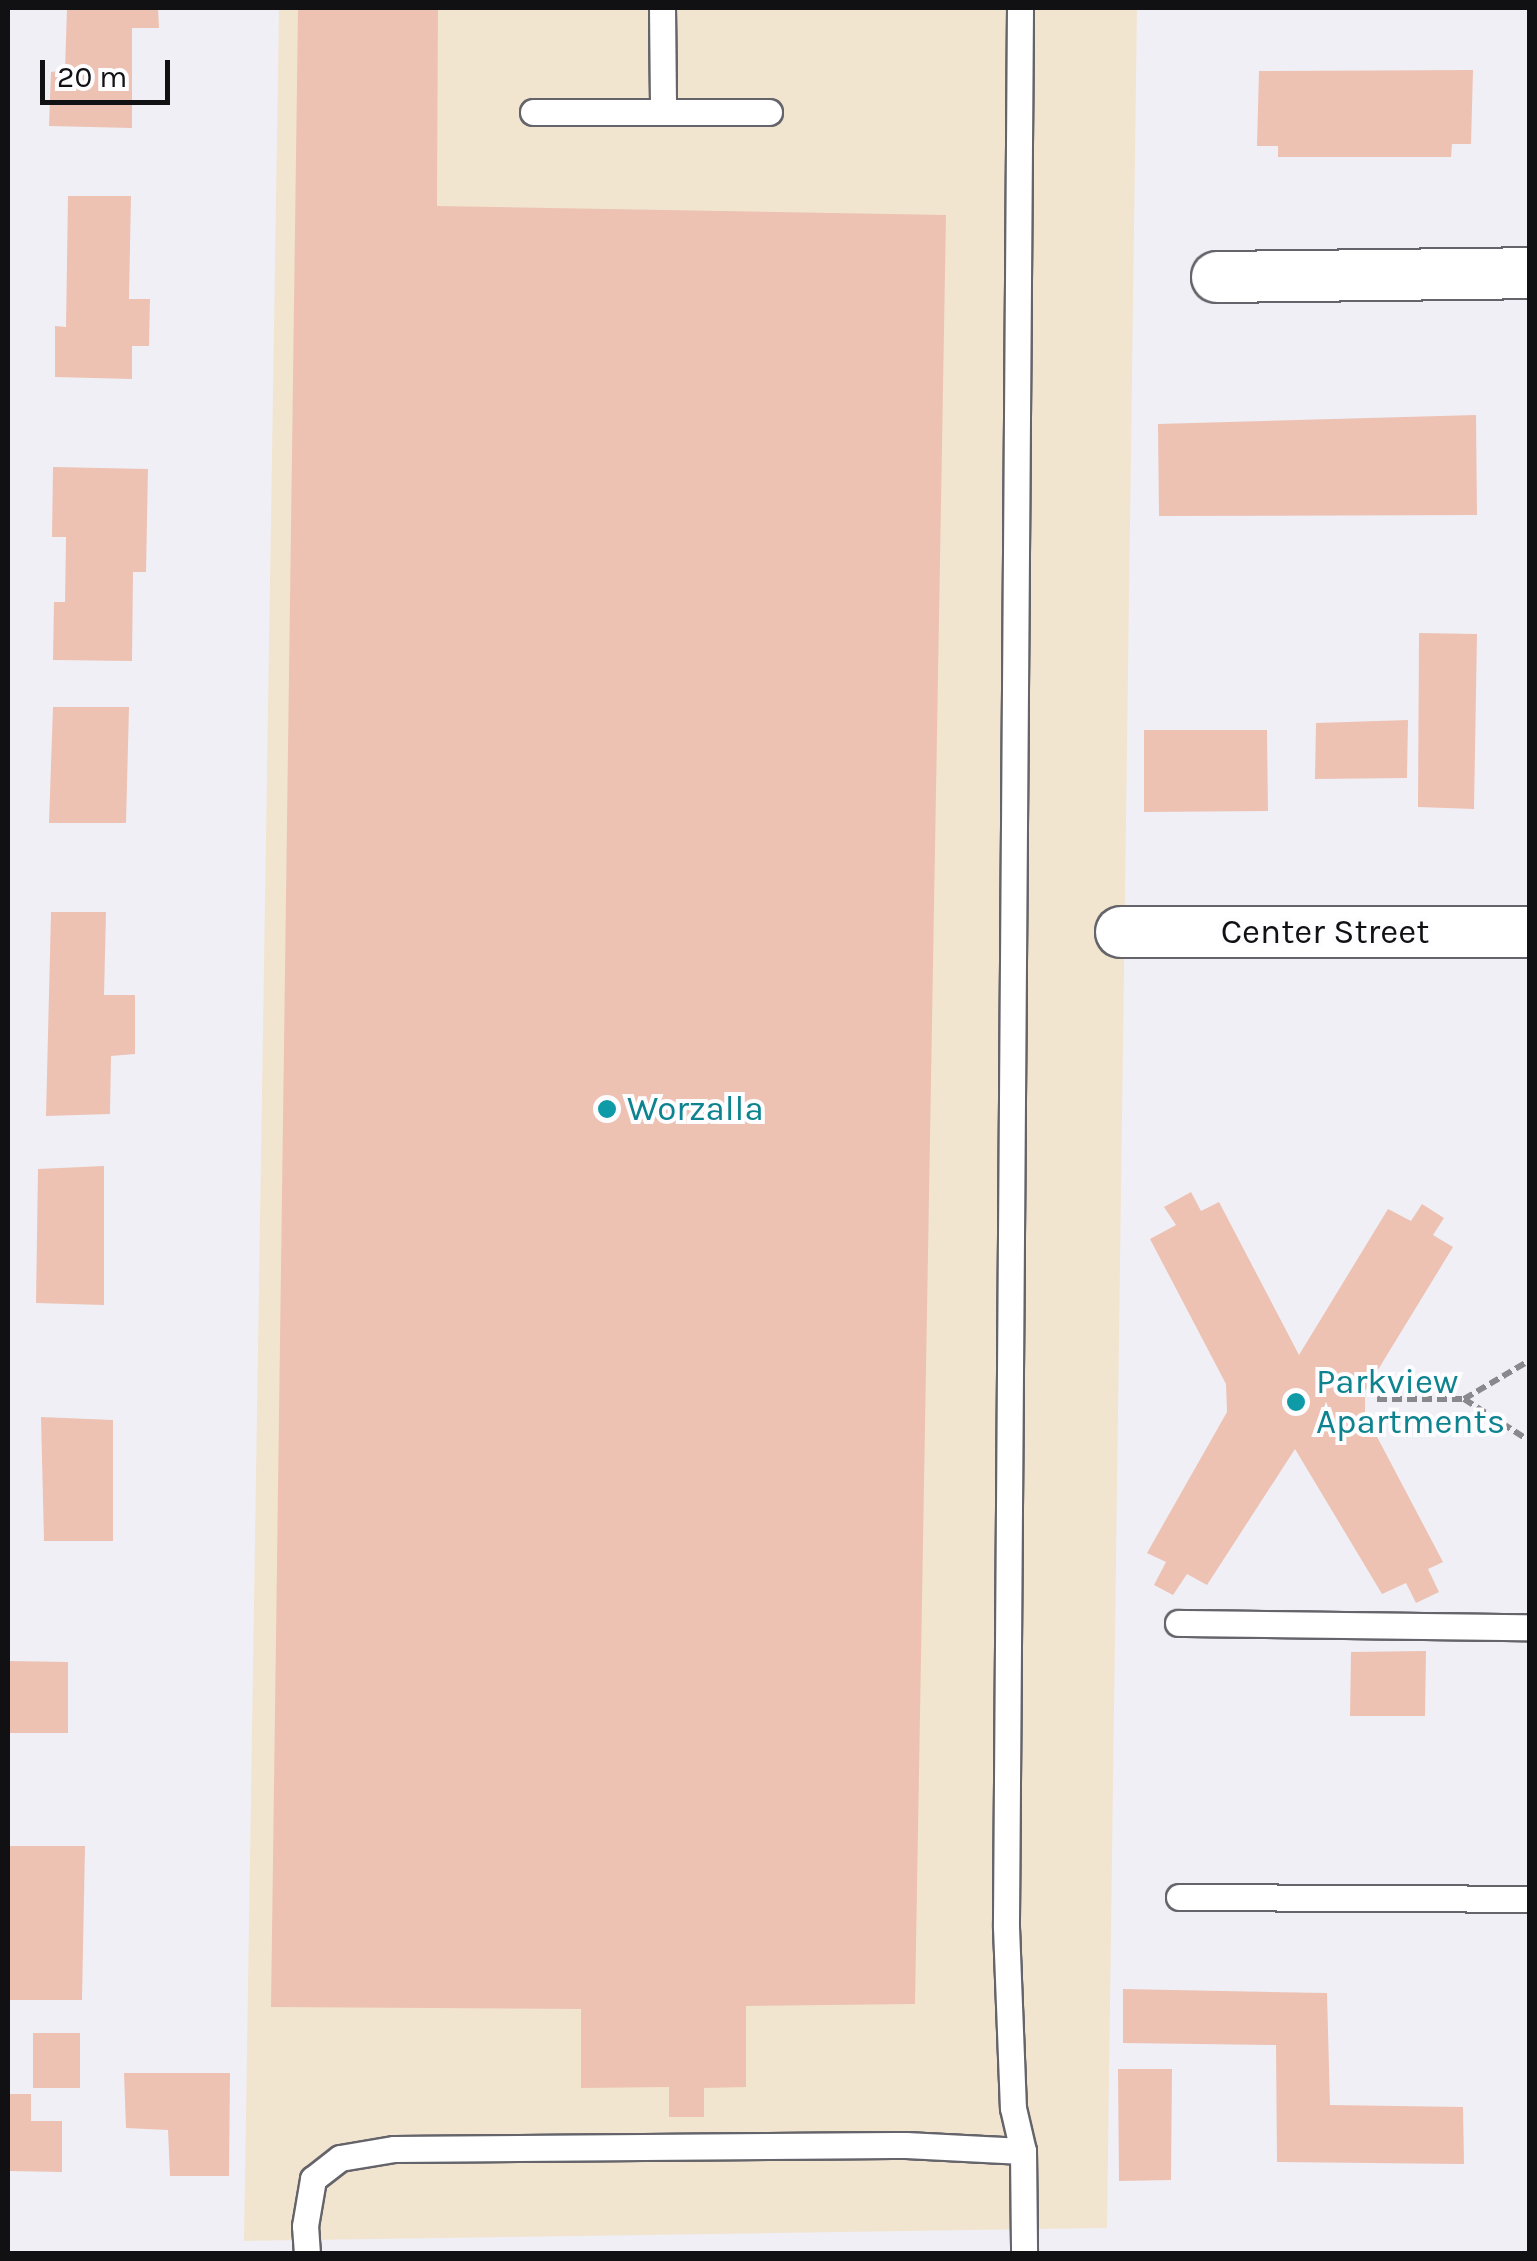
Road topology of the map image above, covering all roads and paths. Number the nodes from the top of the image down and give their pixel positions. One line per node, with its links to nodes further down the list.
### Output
1 (662, 8): 4 (lane)
2 (1020, 8): 18 (lane)
3 (534, 112): 4 (lane)
4 (663, 112): 5 (lane)
5 (769, 112)
6 (1530, 273): 7 (street)
7 (1217, 278)
8 (1121, 932): 9 (street, Center Street)
9 (1530, 932)
10 (1525, 1363): 12 (path)
11 (1376, 1400): 12 (path)
12 (1464, 1400): 13 (path)
13 (1524, 1438)
14 (1178, 1623): 15 (lane)
15 (1530, 1627)
16 (1179, 1897): 17 (lane)
17 (1530, 1899)
18 (1023, 2152): 19 (lane); 20 (lane)
19 (307, 2254)
20 (1024, 2254)

